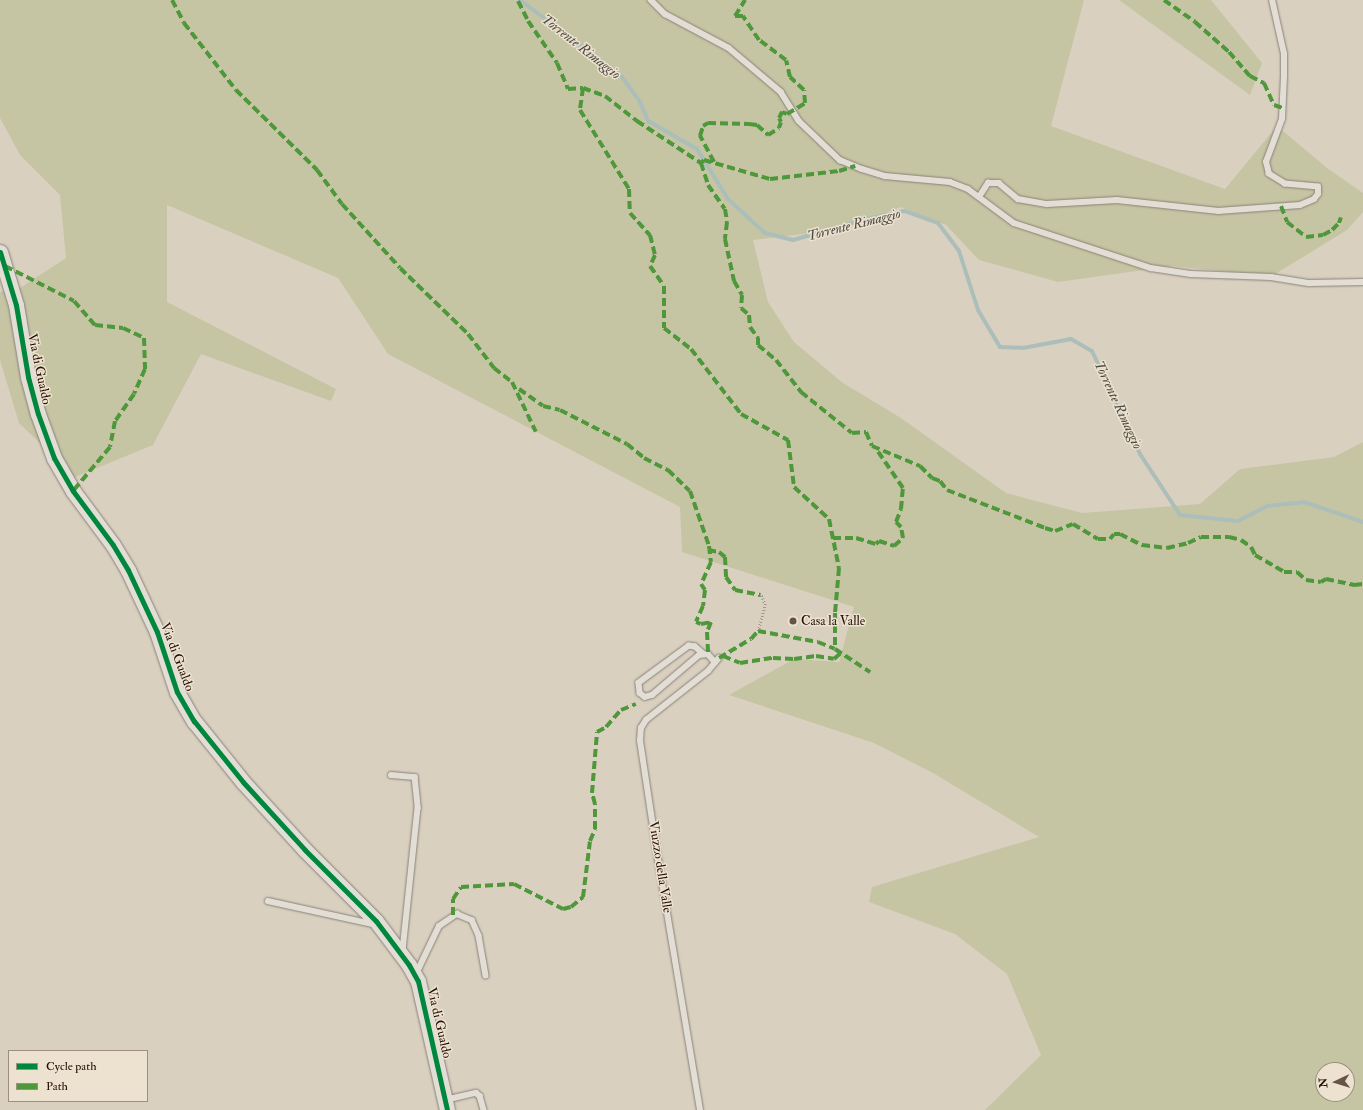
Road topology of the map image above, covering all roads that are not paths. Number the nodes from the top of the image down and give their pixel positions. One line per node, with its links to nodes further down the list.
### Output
1 (651, 0): 3 (lane)
2 (1272, 0): 3 (lane)
3 (979, 197): 5 (lane)
4 (0, 252): 9 (street, Via di Gualdo)
5 (1363, 282)
6 (704, 654): 6 (lane); 15 (lane, Viuzzo della Valle)
7 (391, 775): 10 (lane)
8 (268, 901): 9 (lane)
9 (380, 926): 10 (street, Via di Gualdo)
10 (403, 956): 12 (street, Via di Gualdo)
11 (486, 975): 12 (lane)
12 (415, 976): 13 (street, Via di Gualdo)
13 (446, 1105): 14 (lane)
14 (484, 1110)
15 (700, 1110)

